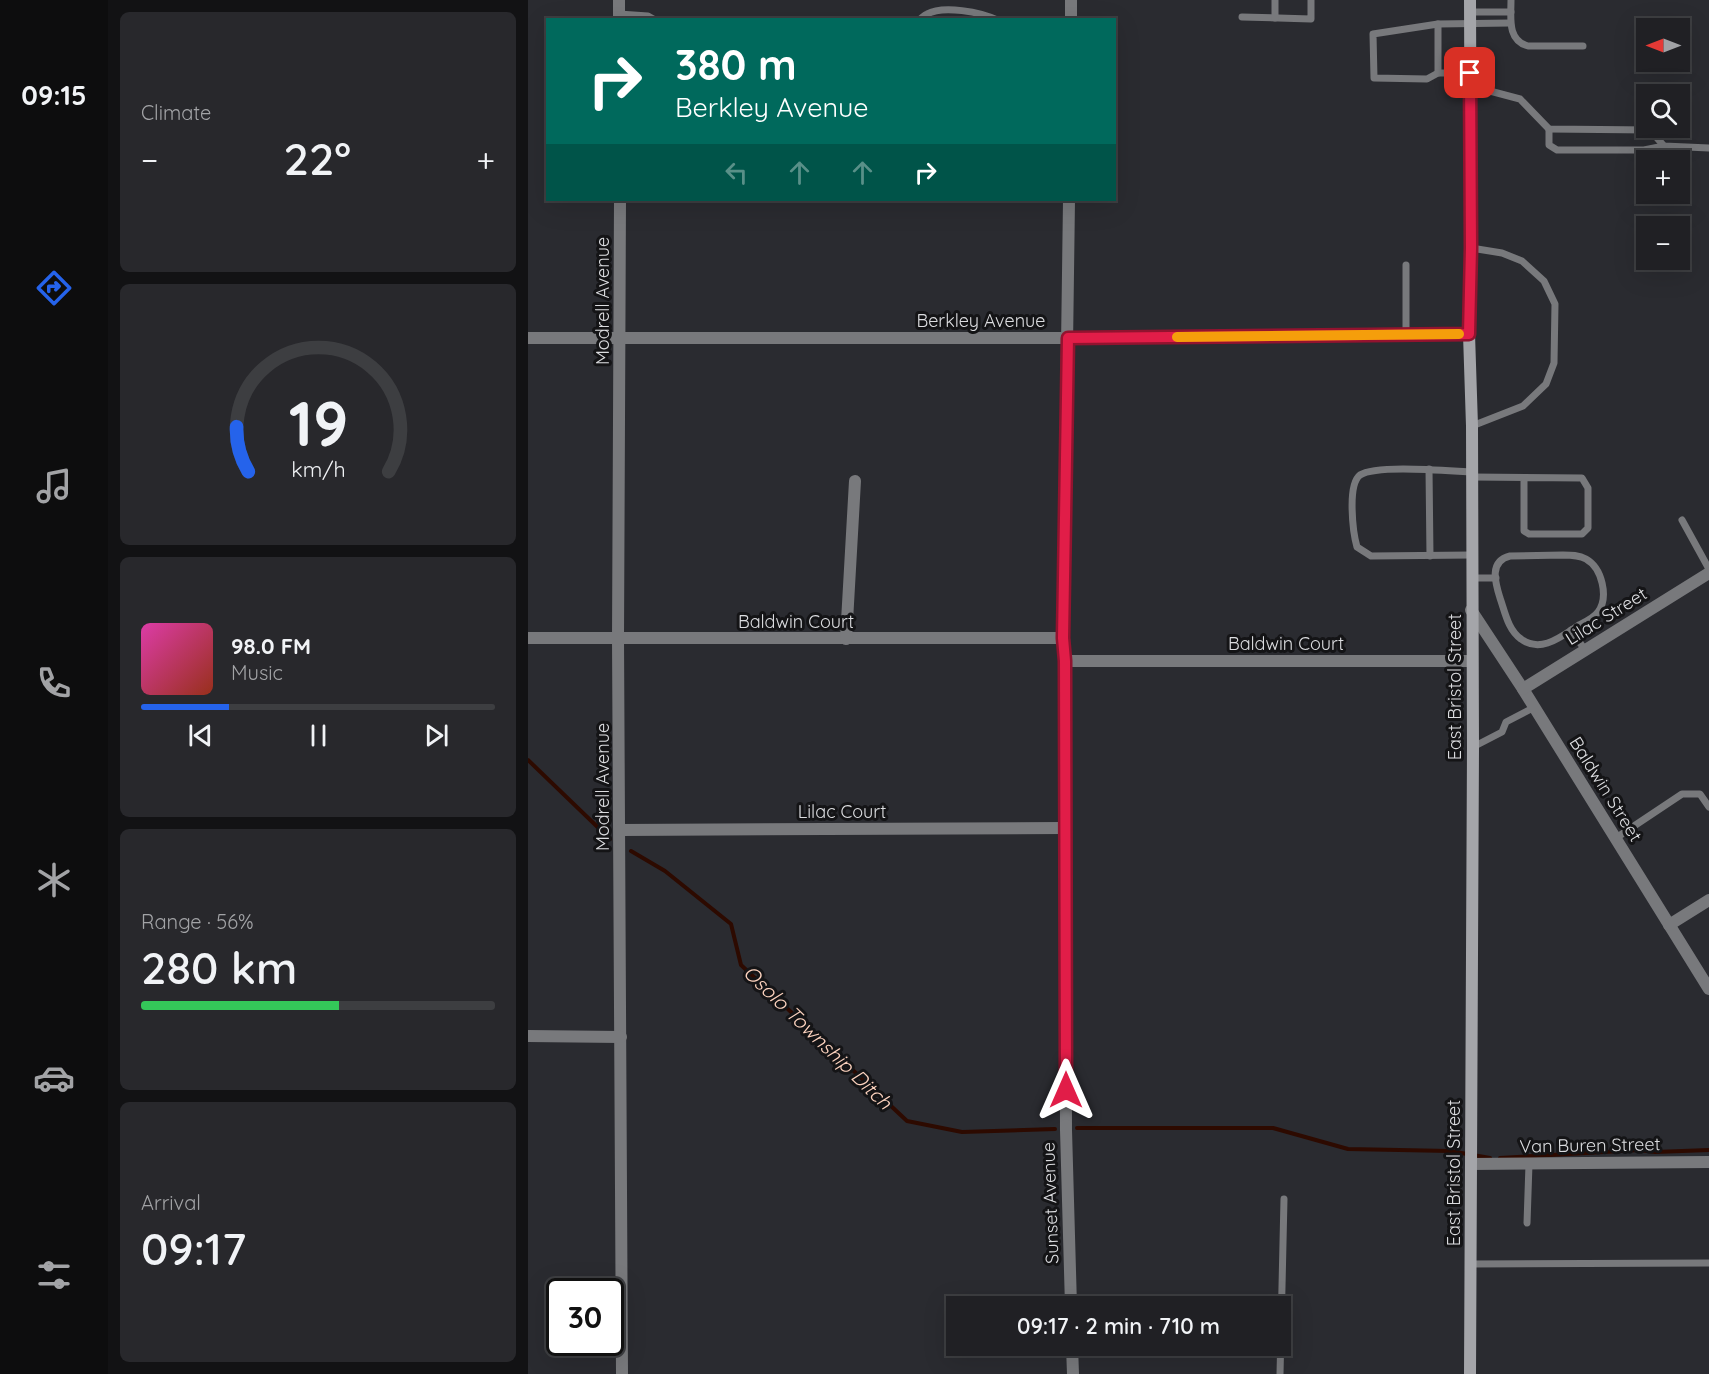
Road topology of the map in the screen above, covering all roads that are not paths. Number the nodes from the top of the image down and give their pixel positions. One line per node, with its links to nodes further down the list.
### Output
1 (619, 0): 8 (street)
2 (1071, 0): 13 (street)
3 (1275, 0): 14 (lane)
4 (1311, 0): 14 (lane)
5 (1510, 0): 7 (lane)
6 (1470, 11): 7 (lane); 15 (lane); 16 (lane); 19 (main road, East Bristol Street)
7 (1510, 12): 15 (lane)
8 (619, 17): 10 (lane)
9 (1242, 17): 14 (lane)
10 (652, 18)
11 (922, 18): 12 (lane)
12 (991, 18)
13 (1071, 18)
14 (1275, 18)
15 (1510, 23): 17 (lane)
16 (1438, 24): 18 (lane); 18 (lane)
17 (1583, 46)
18 (1438, 73): 19 (lane)
19 (1470, 79): 20 (lane); 25 (main road, East Bristol Street)
20 (1549, 129): 21 (lane); 21 (lane)
21 (1664, 146): 22 (lane)
22 (1709, 148)
23 (620, 201): 30 (street, Modrell Avenue)
24 (1070, 201): 31 (street, Sunset Avenue)
25 (1471, 248): 28 (main road, East Bristol Street); 32 (lane)
26 (1406, 265): 27 (lane)
27 (1406, 334): 28 (street, Berkley Avenue); 31 (street, Berkley Avenue)
28 (1469, 334): 32 (main road, East Bristol Street)
29 (528, 338): 30 (street, Berkley Avenue)
30 (620, 338): 31 (street, Berkley Avenue); 47 (street, Modrell Avenue)
31 (1068, 338): 46 (street, Sunset Avenue)
32 (1472, 426): 34 (main road, East Bristol Street)
33 (1429, 469): 34 (lane); 39 (lane); 39 (lane)
34 (1472, 475): 35 (lane); 38 (main road, East Bristol Street)
35 (1524, 478): 35 (lane)
36 (855, 481): 48 (street)
37 (1682, 520): 40 (lane)
38 (1471, 555): 39 (lane); 41 (main road, East Bristol Street)
39 (1430, 556)
40 (1709, 571): 49 (street, Lilac Street)
41 (1471, 578): 42 (lane); 43 (main road, East Bristol Street)
42 (1496, 578): 44 (lane); 44 (lane)
43 (1471, 610): 50 (main road, East Bristol Street); 52 (street, Baldwin Street)
44 (1571, 630): 49 (lane)
45 (528, 638): 47 (street, Baldwin Court)
46 (1063, 638): 48 (street, Baldwin Court); 51 (street, Sunset Avenue)
47 (618, 639): 48 (street, Baldwin Court); 57 (street, Modrell Avenue)
48 (846, 639)
49 (1585, 650): 52 (street, Lilac Street)
50 (1472, 660): 51 (street, Baldwin Court); 54 (main road, East Bristol Street)
51 (1065, 661): 56 (street, Sunset Avenue)
52 (1523, 689): 53 (street, Baldwin Street)
53 (1533, 708): 54 (lane); 58 (street, Baldwin Street)
54 (1473, 747): 65 (main road, East Bristol Street)
55 (1709, 807): 58 (lane)
56 (1064, 828): 57 (street, Lilac Court); 71 (street, Sunset Avenue)
57 (620, 830): 63 (street, Modrell Avenue)
58 (1616, 838): 60 (street, Baldwin Street)
59 (1709, 900): 60 (street)
60 (1669, 925): 61 (street, Baldwin Street)
61 (1709, 988)
62 (528, 1036): 63 (street)
63 (621, 1036): 73 (street, Modrell Avenue)
64 (1709, 1162): 66 (street, Van Buren Street)
65 (1471, 1164): 66 (street, Van Buren Street); 70 (main road, East Bristol Street)
66 (1529, 1164): 68 (lane)
67 (1284, 1199): 75 (lane)
68 (1527, 1223)
69 (1709, 1263): 70 (lane)
70 (1470, 1264): 76 (main road, East Bristol Street)
71 (1071, 1296)
72 (1072, 1356): 74 (street)
73 (622, 1374)
74 (1073, 1374)
75 (1280, 1374)
76 (1470, 1374)

